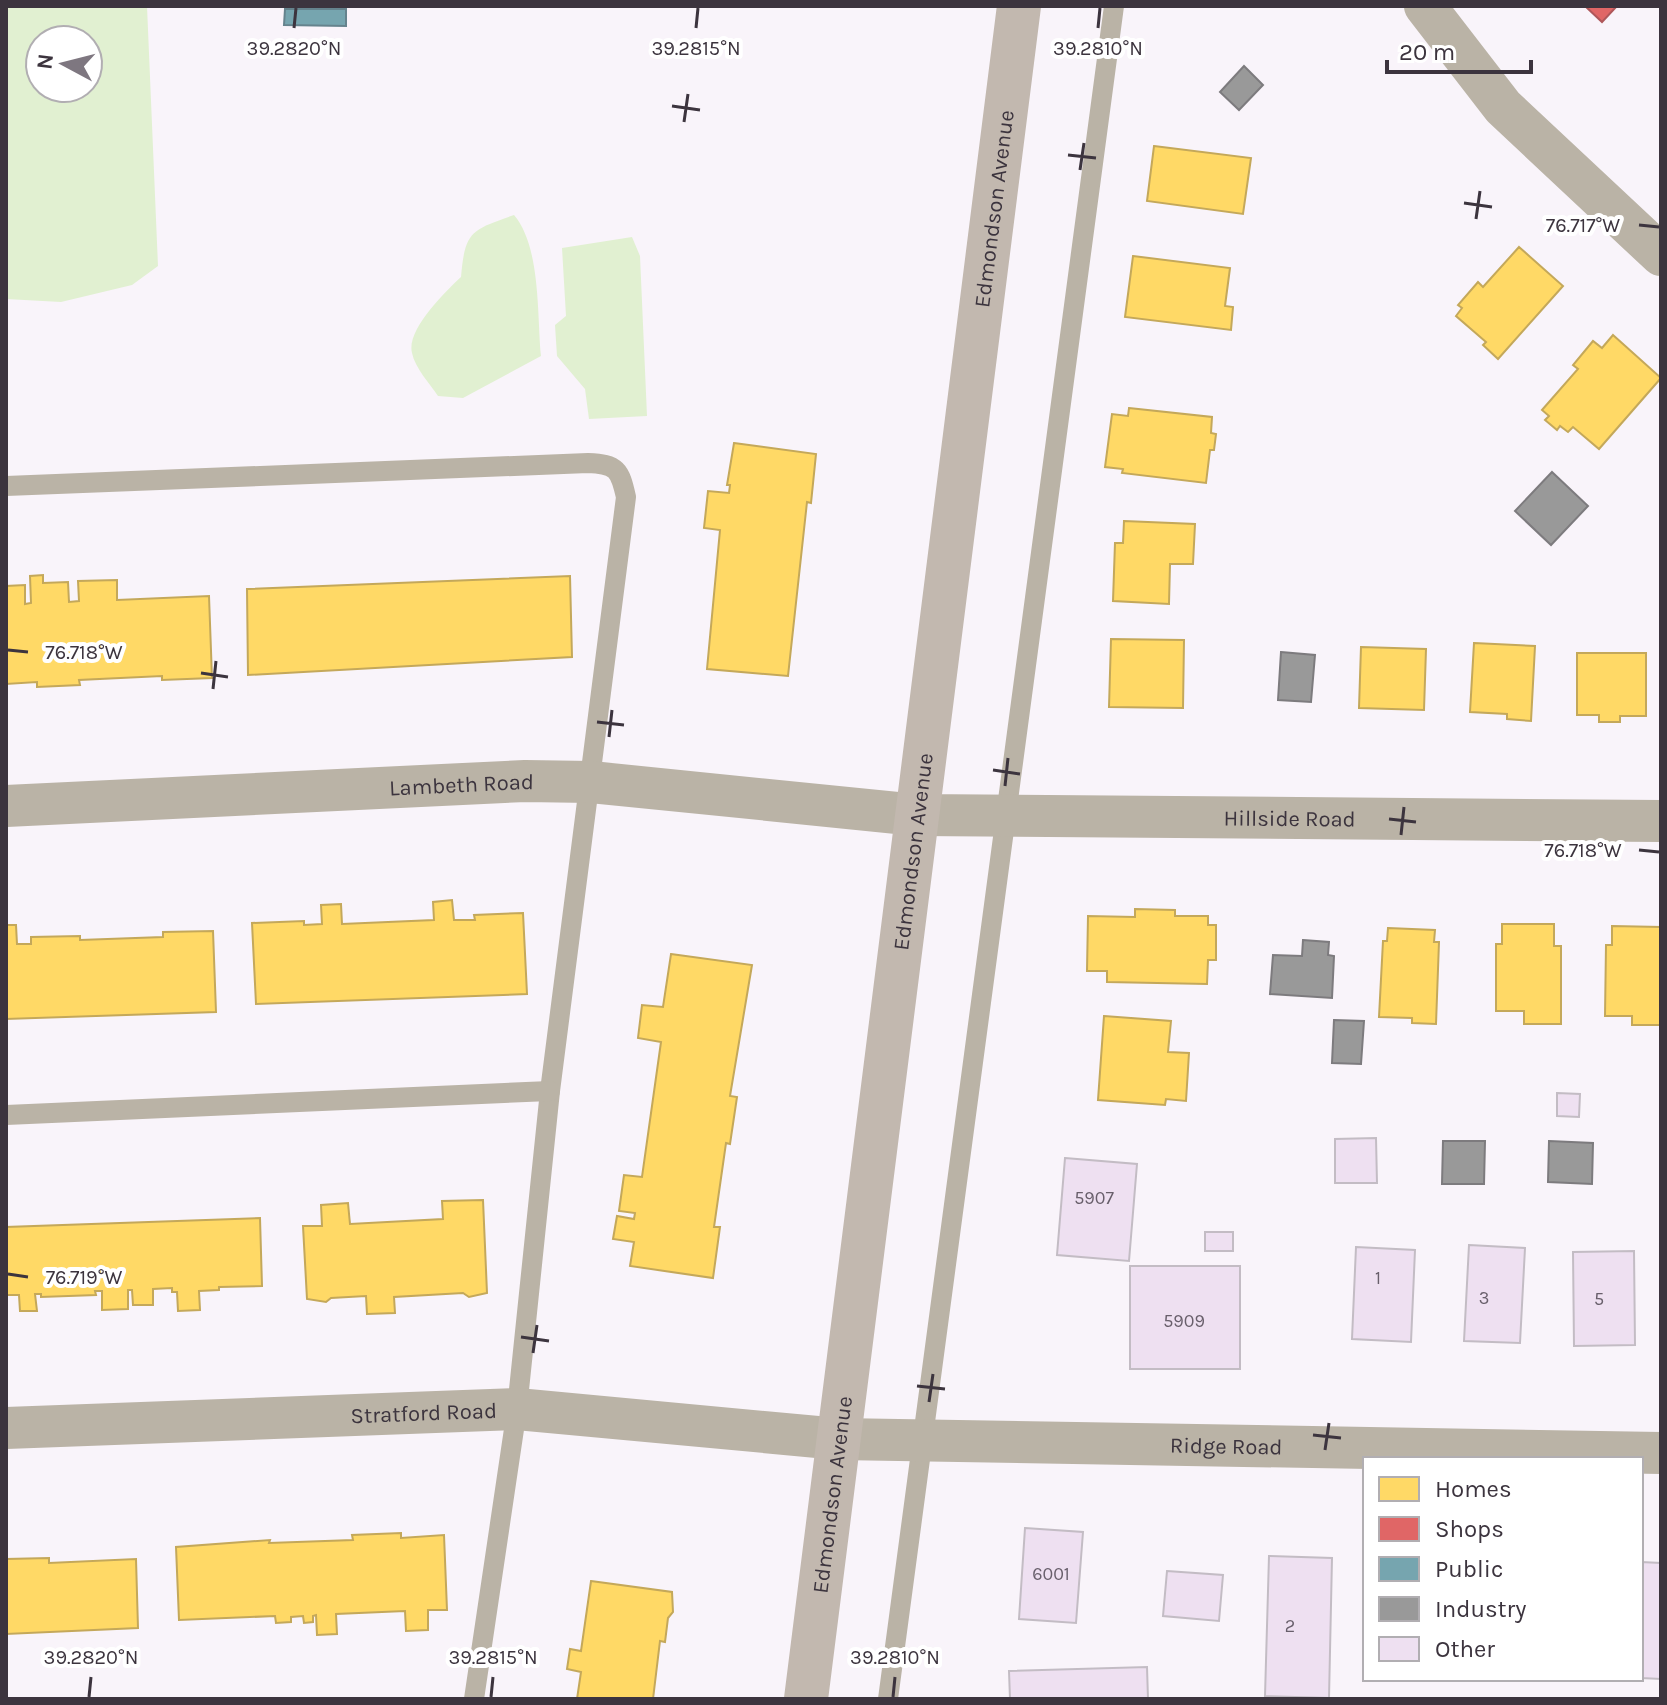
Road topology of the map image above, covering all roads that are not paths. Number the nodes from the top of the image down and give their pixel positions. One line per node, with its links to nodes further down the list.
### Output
1 (1019, 6): 8 (main road, Edmondson Avenue)
2 (1114, 6): 9 (lane)
3 (1425, 6): 4 (street)
4 (1661, 255)
5 (6, 486): 6 (lane)
6 (591, 782): 7 (street, Lambeth Road); 8 (street, Lambeth Road); 11 (lane)
7 (6, 806)
8 (917, 815): 9 (street, Hillside Road); 15 (main road, Edmondson Avenue)
9 (1006, 816): 10 (street, Hillside Road); 16 (lane)
10 (1661, 821)
11 (550, 1091): 12 (lane); 13 (lane)
12 (6, 1115)
13 (517, 1409): 14 (street, Stratford Road); 15 (street, Stratford Road); 18 (lane)
14 (6, 1428)
15 (839, 1439): 16 (street, Ridge Road); 19 (main road, Edmondson Avenue)
16 (923, 1441): 17 (street, Ridge Road); 20 (lane)
17 (1661, 1453)
18 (474, 1699)
19 (806, 1699)
20 (888, 1699)

